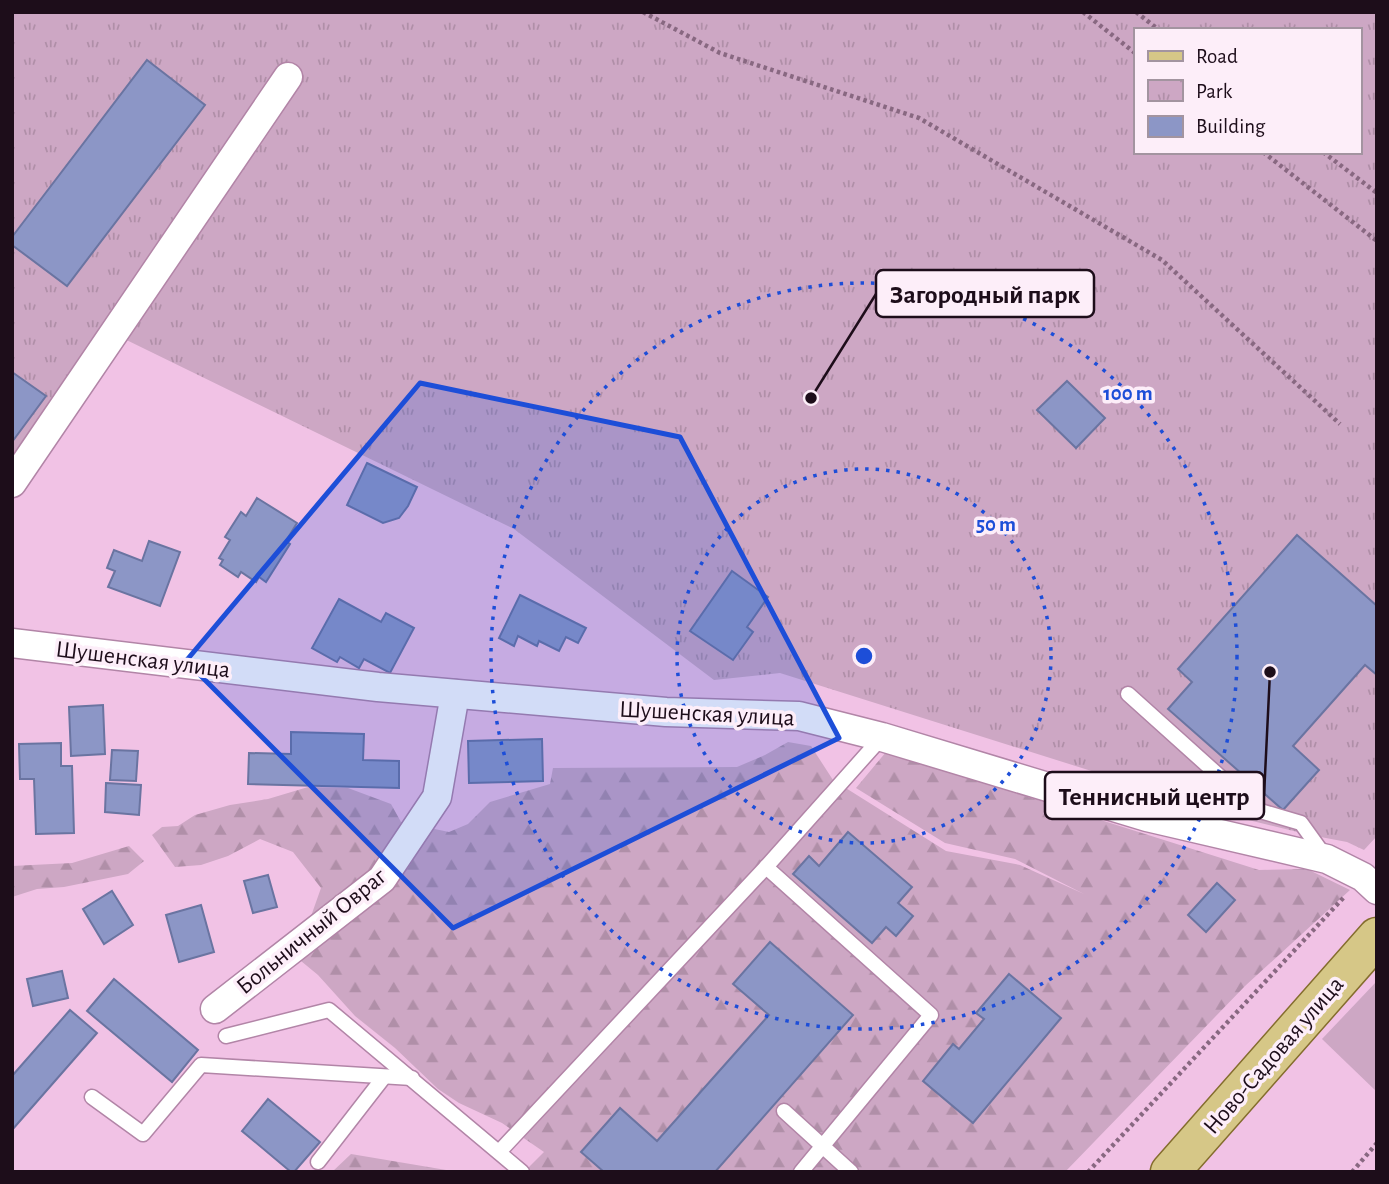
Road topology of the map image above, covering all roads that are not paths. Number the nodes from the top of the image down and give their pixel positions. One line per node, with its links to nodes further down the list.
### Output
1 (288, 77): 2 (street)
2 (12, 483)
3 (12, 643): 4 (street, Шушенская улица)
4 (455, 694): 6 (street, Шушенская улица); 11 (street, Больничный Овраг)
5 (1128, 694): 7 (lane)
6 (882, 737): 7 (street, Шушенская улица); 8 (lane)
7 (1327, 859): 9 (street, Шушенская улица)
8 (766, 867): 17 (lane); 18 (lane)
9 (1370, 883)
10 (1377, 937): 23 (main road, Ново-Садовая улица)
11 (215, 1009)
12 (226, 1036): 14 (lane)
13 (384, 1077): 14 (lane); 15 (lane); 19 (lane)
14 (412, 1078): 18 (lane)
15 (92, 1097)
16 (784, 1111): 17 (lane)
17 (823, 1147): 21 (lane); 22 (lane)
18 (499, 1152): 20 (lane)
19 (318, 1162)
20 (522, 1172)
21 (801, 1172)
22 (851, 1172)
23 (1170, 1172)

